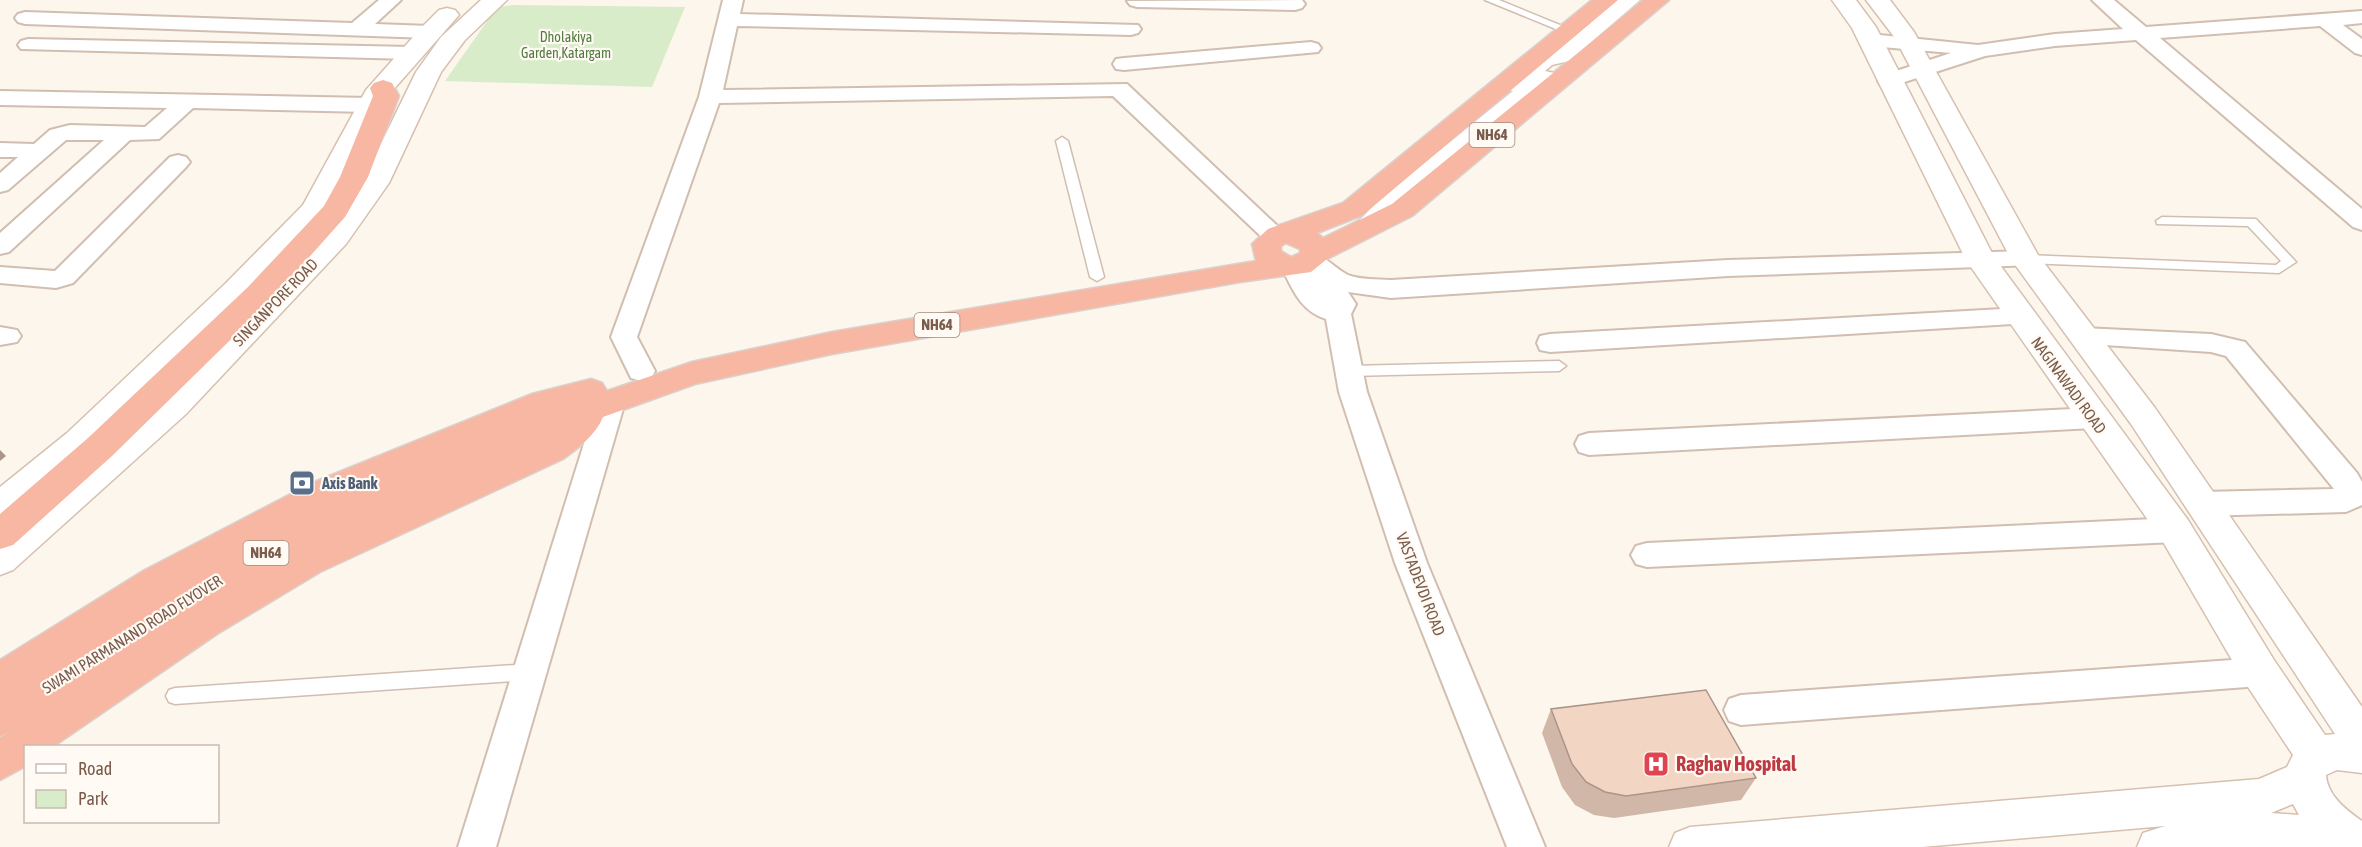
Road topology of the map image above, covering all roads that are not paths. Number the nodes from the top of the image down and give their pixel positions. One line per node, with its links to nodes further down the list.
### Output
1 (391, 0): 17 (street)
2 (464, 0): 22 (main road)
3 (495, 0): 64 (main road, SINGANPORE ROAD)
4 (1137, 0): 12 (street); 18 (street)
5 (1490, 0): 19 (lane)
6 (1606, 0): 19 (highway, NH64)
7 (1628, 0): 41 (main road)
8 (1657, 0): 41 (highway, NH64)
9 (1844, 0): 21 (main road, NAGINAWADI ROAD)
10 (1878, 0): 27 (main road)
11 (2102, 0): 20 (street)
12 (1295, 4)
13 (18, 10): 17 (street)
14 (732, 10): 18 (street); 31 (street)
15 (2362, 17): 16 (street)
16 (2323, 19): 20 (street); 25 (street)
17 (357, 29): 22 (street)
18 (1131, 29): 28 (street)
19 (1567, 30): 41 (highway, NH64)
20 (2141, 34): 26 (street); 43 (street)
21 (1870, 40): 27 (street); 29 (main road, NAGINAWADI ROAD)
22 (421, 42): 23 (street); 34 (main road)
23 (28, 45)
24 (1311, 48): 28 (street)
25 (2362, 49)
26 (1982, 50): 27 (street); 27 (street)
27 (1916, 56): 29 (street); 46 (main road)
28 (1124, 64): 30 (street)
29 (1889, 81): 47 (main road, NAGINAWADI ROAD)
30 (1119, 89): 31 (street); 45 (street)
31 (711, 97): 53 (street)
32 (0, 98): 33 (street)
33 (186, 102): 34 (street); 35 (street)
34 (376, 104): 60 (main road); 62 (highway)
35 (124, 134): 38 (street); 44 (street)
36 (1062, 141): 49 (lane)
37 (0, 150): 38 (street)
38 (40, 150): 40 (street)
39 (178, 162): 48 (street)
40 (0, 185)
41 (1360, 218): 45 (highway, NH64)
42 (2162, 221): 46 (lane)
43 (2362, 222)
44 (0, 246)
45 (1291, 251): 47 (street); 49 (highway, NH64); 54 (street, VASTADEVDI ROAD); 55 (highway, NH64)
46 (2026, 259): 47 (street); 51 (main road)
47 (1981, 260): 50 (main road, NAGINAWADI ROAD)
48 (0, 275)
49 (1097, 277): 53 (highway, NH64)
50 (2020, 317): 52 (street); 57 (main road, NAGINAWADI ROAD)
51 (2083, 337): 59 (main road); 59 (street)
52 (1554, 354): 54 (lane)
53 (641, 371): 55 (highway, NH64)
54 (1349, 371): 79 (street, VASTADEVDI ROAD)
55 (596, 402): 56 (highway, SWAMI PARMANAND ROAD FLYOVER / NH64); 65 (street); 67 (highway); 74 (highway)
56 (546, 418): 69 (highway, SWAMI PARMANAND ROAD FLYOVER / NH64); 71 (highway, SWAMI PARMANAND ROAD FLYOVER / NH64)
57 (2093, 418): 58 (street); 61 (main road, NAGINAWADI ROAD)
58 (1589, 444)
59 (2202, 504): 72 (main road)
60 (0, 506)
61 (2175, 530): 63 (street); 66 (main road, NAGINAWADI ROAD)
62 (0, 535)
63 (1647, 555)
64 (0, 560)
65 (530, 672): 68 (lane); 78 (street)
66 (2260, 672): 70 (street); 75 (main road, NAGINAWADI ROAD)
67 (0, 680)
68 (175, 696)
69 (0, 698)
70 (1741, 710)
71 (0, 718)
72 (2362, 740)
73 (2362, 755): 75 (main road)
74 (0, 761)
75 (2311, 767): 77 (main road, NAGINAWADI ROAD); 80 (main road)
76 (2204, 844): 77 (main road); 81 (main road)
77 (2362, 846)
78 (477, 847)
79 (1526, 847)
80 (1690, 847)
81 (2158, 847)

